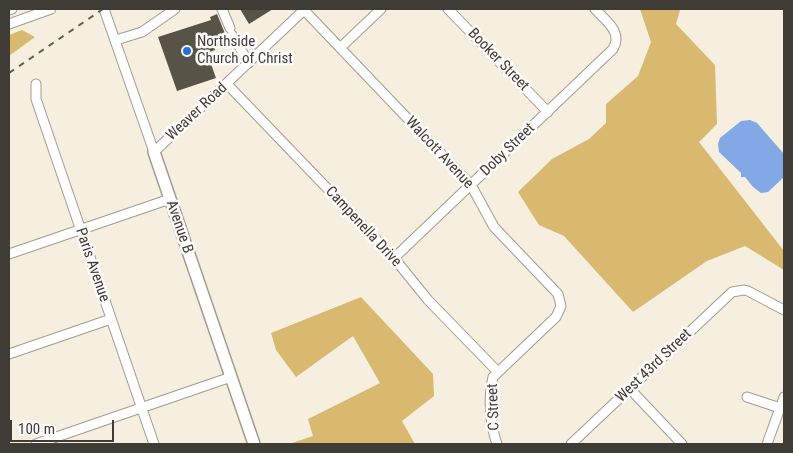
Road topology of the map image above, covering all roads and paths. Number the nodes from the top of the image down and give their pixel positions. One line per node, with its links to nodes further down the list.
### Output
1 (52, 9): 9 (street)
2 (104, 9): 10 (street, Avenue B)
3 (175, 9): 10 (street)
4 (222, 9): 12 (street)
5 (305, 9): 11 (street, Walcott Avenue); 12 (street, Weaver Road)
6 (381, 9): 11 (street)
7 (448, 9): 15 (street, Booker Street)
8 (595, 9): 15 (street, Doby Street)
9 (9, 24)
10 (116, 40): 16 (street, Avenue B)
11 (340, 48): 17 (street, Walcott Avenue)
12 (249, 63): 14 (street, Weaver Road)
13 (36, 84): 19 (street, Paris Avenue)
14 (227, 84): 16 (street, Weaver Road); 21 (street, Campenella Drive)
15 (548, 112): 17 (street, Doby Street)
16 (154, 152): 18 (main road, Avenue B)
17 (471, 185): 21 (street, Doby Street); 25 (street, Walcott Avenue)
18 (170, 199): 19 (street); 26 (main road, Avenue B)
19 (80, 229): 20 (street); 23 (street, Paris Avenue)
20 (9, 254)
21 (394, 258): 25 (street, Campenella Drive)
22 (784, 310): 27 (street, West 43rd Street)
23 (111, 319): 24 (street); 30 (street, Paris Avenue)
24 (9, 354)
25 (498, 372): 35 (street, C Street)
26 (232, 378): 30 (street); 34 (main road, Avenue B)
27 (630, 389): 36 (street, West 43rd Street); 37 (street)
28 (747, 397): 31 (street)
29 (784, 398): 31 (street)
30 (142, 408): 32 (street); 33 (street, Paris Avenue)
31 (780, 408): 38 (street)
32 (36, 444)
33 (154, 444)
34 (254, 444)
35 (497, 444)
36 (571, 444)
37 (682, 444)
38 (767, 444)

